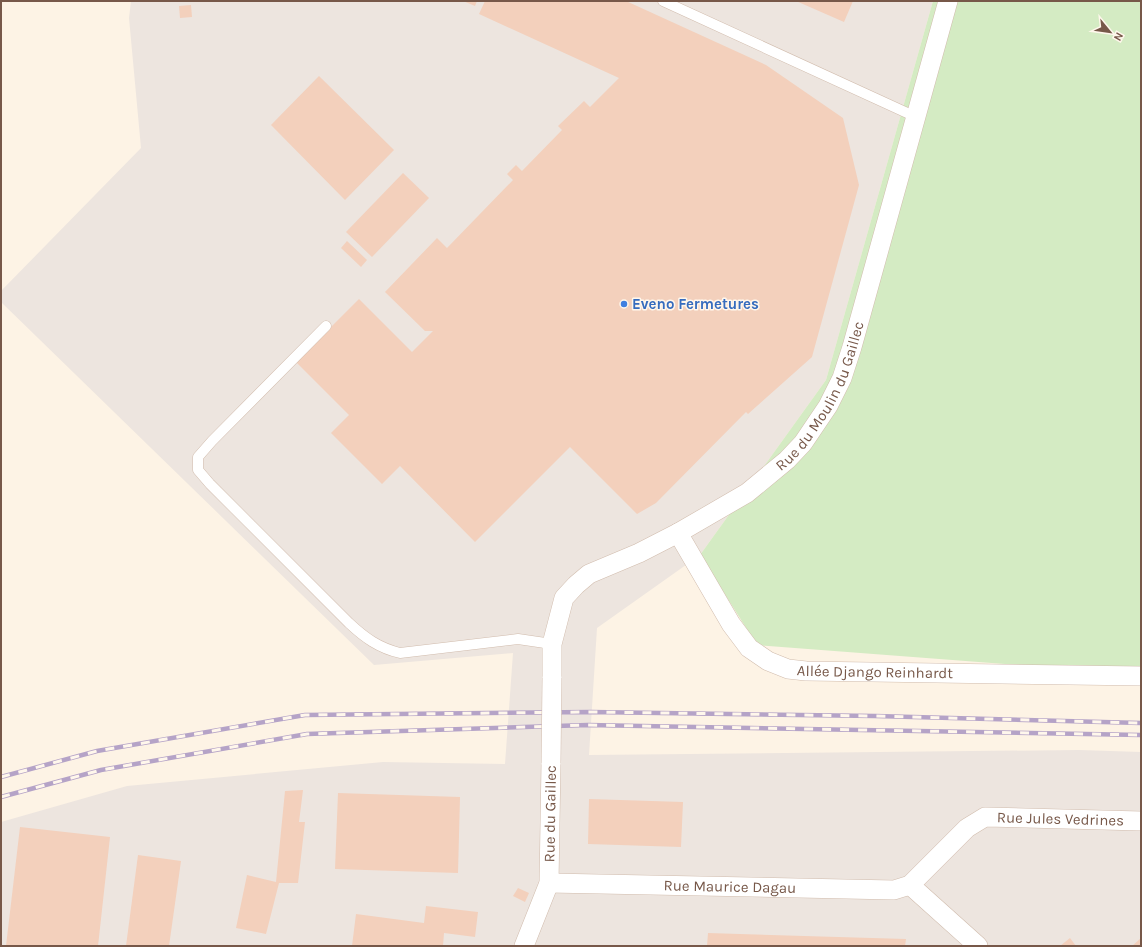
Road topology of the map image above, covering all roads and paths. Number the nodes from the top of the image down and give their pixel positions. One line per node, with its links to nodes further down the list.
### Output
1 (663, 1): 3 (lane)
2 (948, 1): 3 (street, Rue du Moulin du Gaillec)
3 (916, 117): 5 (street, Rue du Moulin du Gaillec)
4 (326, 326): 6 (lane)
5 (678, 533): 6 (street, Rue du Moulin du Gaillec); 7 (street, Allée Django Reinhardt)
6 (552, 644): 8 (street, Rue du Moulin du Gaillec)
7 (1141, 676)
8 (552, 678): 10 (street, Rue du Gaillec, bridge)
9 (1141, 821): 11 (street, Rue Jules Vedrines)
10 (549, 883): 11 (street, Rue Maurice Dagau); 12 (street, Rue du Gaillec)
11 (910, 885): 13 (street)
12 (524, 946)
13 (978, 946)

